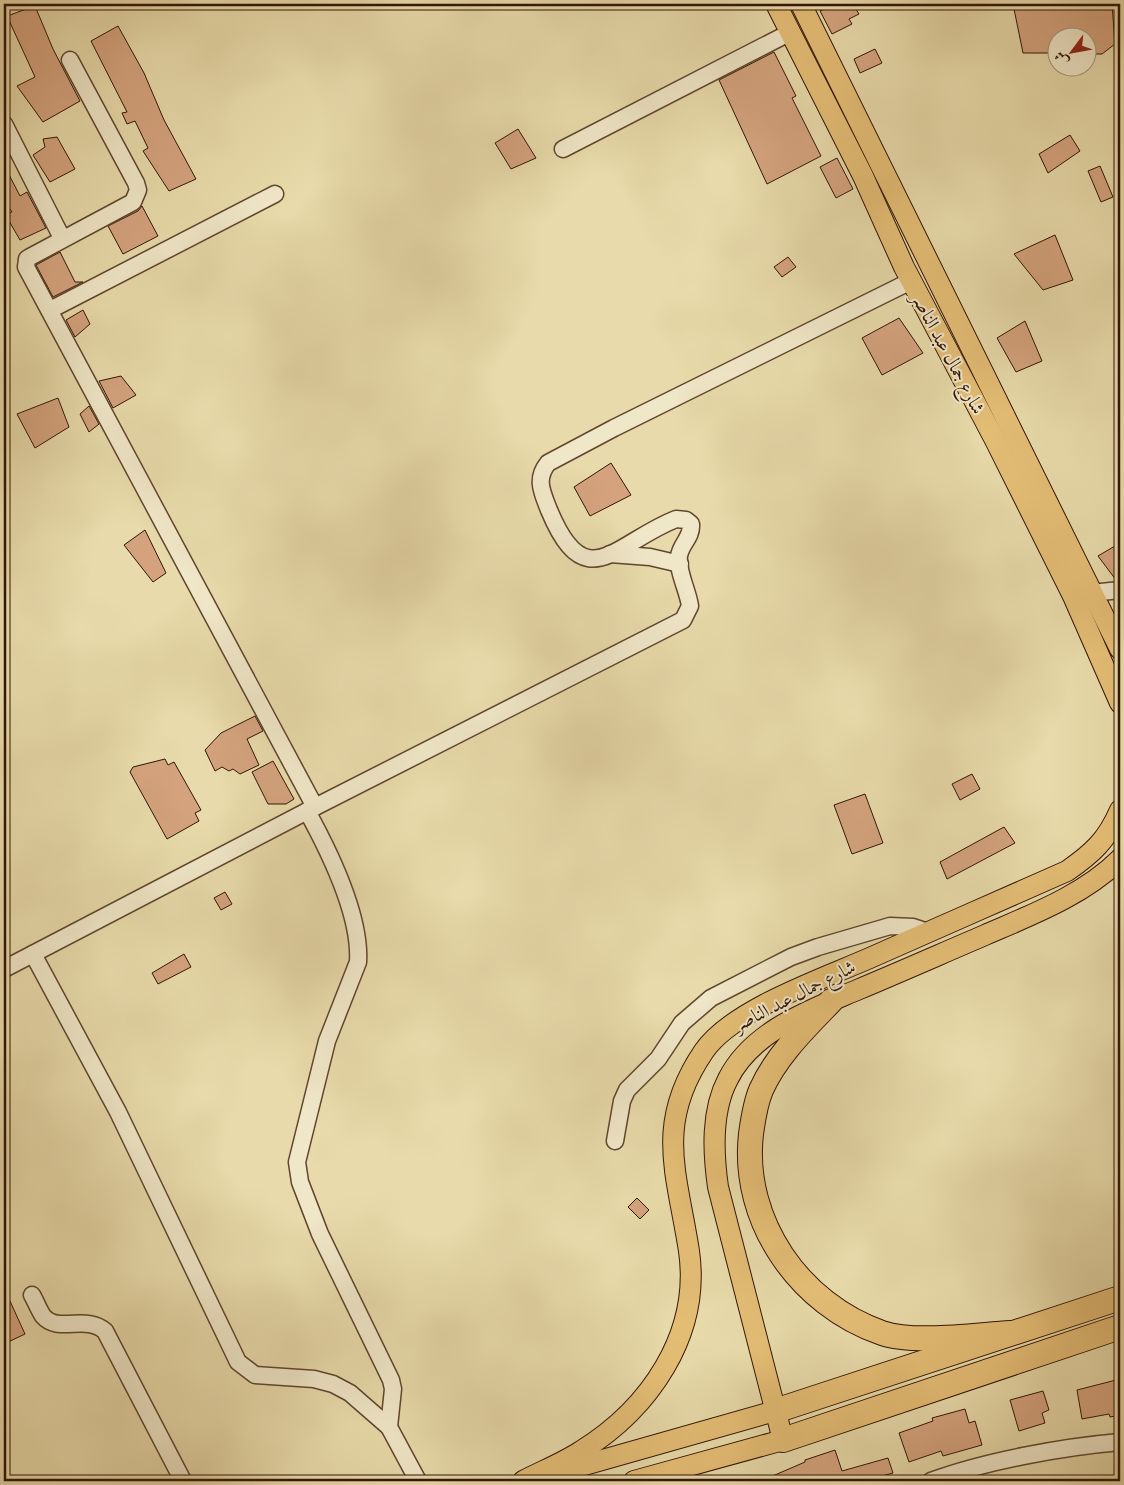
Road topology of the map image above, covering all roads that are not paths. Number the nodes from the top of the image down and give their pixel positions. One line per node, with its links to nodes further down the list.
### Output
1 (776, 4): 3 (main road, شارع جمال عبد الناصر)
2 (801, 4): 14 (main road, شارع جمال عبد الناصر)
3 (791, 32): 6 (street); 9 (main road, شارع جمال عبد الناصر)
4 (70, 60): 8 (street)
5 (4, 124): 8 (street)
6 (563, 150)
7 (275, 194): 10 (street)
8 (62, 238): 10 (street)
9 (911, 281): 11 (street); 15 (main road, شارع جمال عبد الناصر)
10 (50, 310): 18 (street)
11 (610, 554): 12 (street); 12 (street)
12 (680, 564): 18 (street)
13 (1120, 590): 14 (street)
14 (1092, 592): 15 (street); 16 (main road, شارع جمال عبد الناصر)
15 (1072, 596): 17 (main road, شارع جمال عبد الناصر)
16 (1120, 649)
17 (1120, 703)
18 (311, 809): 22 (street); 31 (street)
19 (1120, 810): 21 (main road, شارع جمال عبد الناصر)
20 (1120, 859): 24 (main road, شارع جمال عبد الناصر)
21 (928, 932): 25 (street); 36 (main road, شارع جمال عبد الناصر)
22 (32, 954): 23 (street); 31 (street)
23 (4, 969)
24 (830, 1001): 29 (highway); 30 (main road, شارع جمال عبد الناصر)
25 (615, 1141)
26 (32, 1295): 34 (street)
27 (1120, 1298): 29 (highway)
28 (1120, 1327): 32 (highway)
29 (1010, 1333): 30 (highway)
30 (775, 1411): 32 (main road, شارع جمال عبد الناصر); 37 (main road)
31 (389, 1427): 35 (street)
32 (783, 1440): 38 (main road)
33 (1120, 1442): 39 (street)
34 (183, 1481)
35 (418, 1481)
36 (523, 1481)
37 (528, 1481)
38 (634, 1481)
39 (931, 1481)

